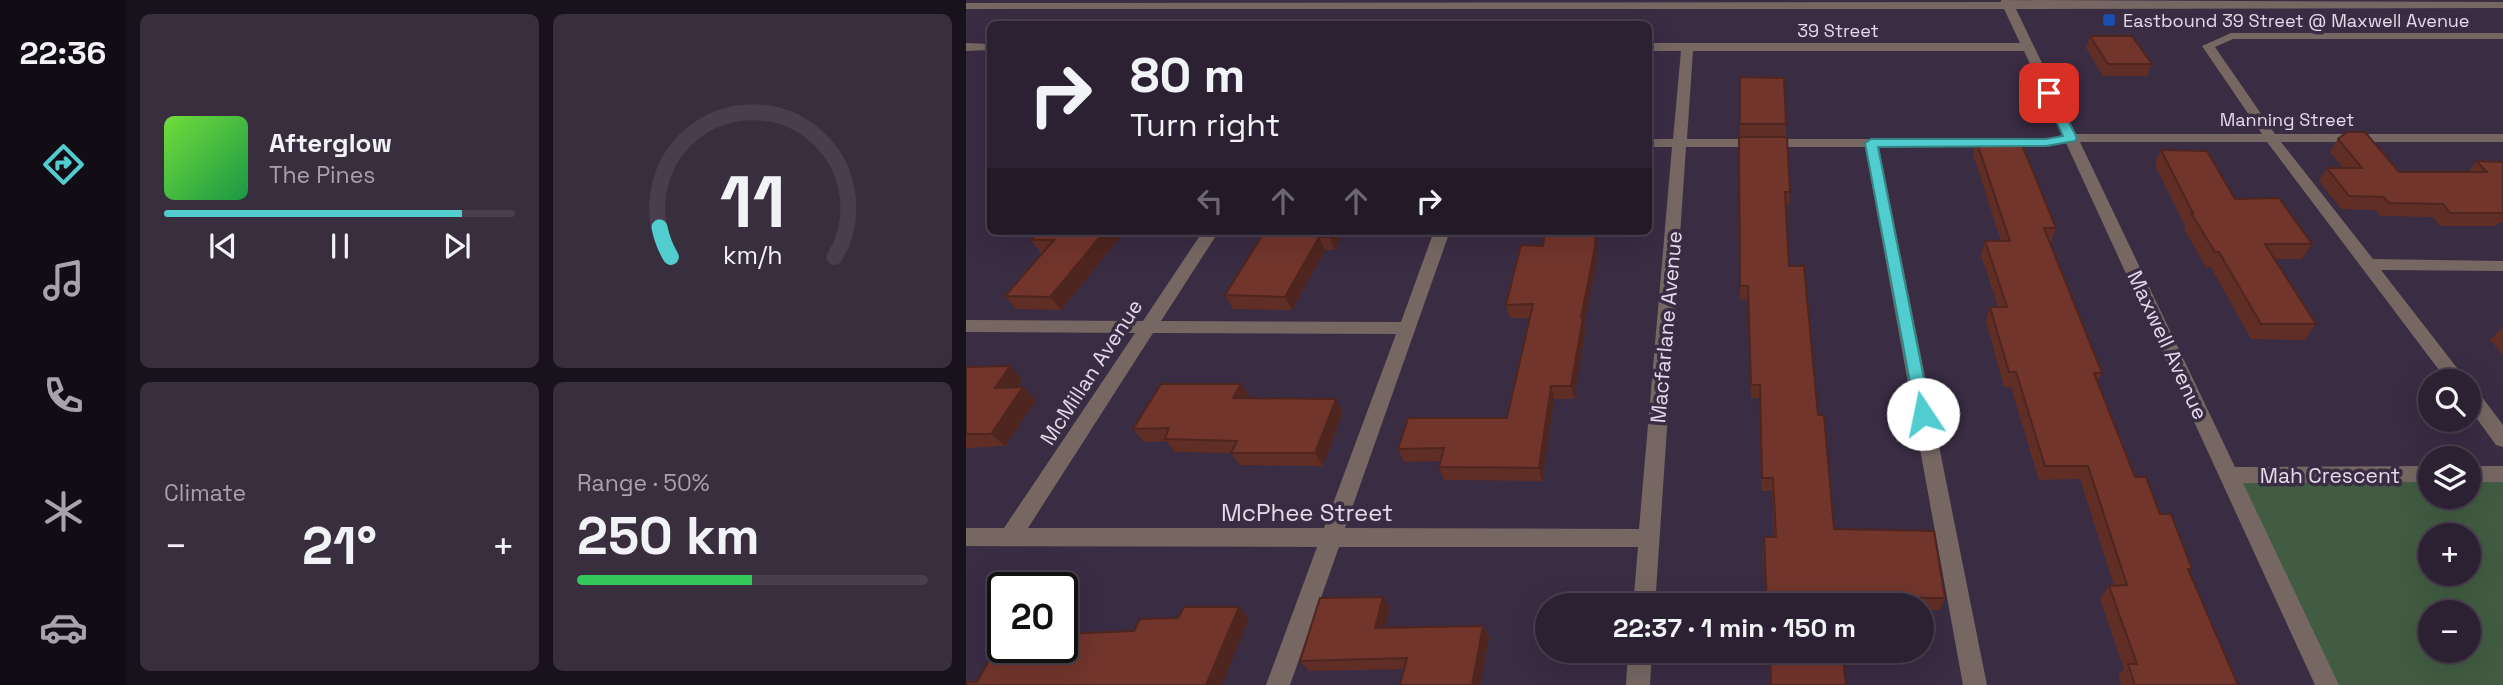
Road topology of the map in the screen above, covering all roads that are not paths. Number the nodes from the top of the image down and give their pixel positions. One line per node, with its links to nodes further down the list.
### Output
1 (2007, 3): 2 (street, 39 Street); 3 (street, 39 Street); 9 (street, Maxwell Avenue)
2 (2503, 5)
3 (966, 6)
4 (2503, 36): 11 (street)
5 (966, 47): 6 (street)
6 (987, 47)
7 (1652, 47): 8 (street, 39 Street)
8 (1687, 47): 9 (street, 39 Street); 14 (street, Macfarlane Avenue)
9 (2027, 47): 10 (street, Maxwell Avenue)
10 (2070, 138): 11 (street, Manning Street); 15 (street, Manning Street); 29 (street, Maxwell Avenue)
11 (2272, 138): 12 (street, Manning Street); 18 (street)
12 (2503, 138)
13 (1652, 143): 14 (street, Manning Street)
14 (1681, 143): 15 (street, Manning Street); 33 (street, Macfarlane Avenue)
15 (1871, 143): 38 (street)
16 (1208, 235): 21 (street, McMillan Avenue)
17 (1441, 235): 22 (street)
18 (2370, 264): 19 (street); 23 (street)
19 (2503, 265)
20 (966, 326): 21 (street)
21 (1147, 327): 22 (street); 31 (street, McMillan Avenue)
22 (1407, 328): 32 (street)
23 (2449, 369)
24 (2481, 410): 25 (street)
25 (2503, 439)
26 (2418, 474): 29 (street, Mah Crescent)
27 (2481, 474): 28 (street)
28 (2503, 474)
29 (2230, 475): 39 (street, Maxwell Avenue)
30 (966, 537): 31 (street, McPhee Street)
31 (1010, 537): 32 (street, McPhee Street)
32 (1331, 538): 33 (street, McPhee Street); 36 (street)
33 (1649, 538): 34 (street, Macfarlane Avenue)
34 (1645, 593)
35 (1639, 663): 37 (street)
36 (1278, 685)
37 (1638, 685)
38 (1975, 685)
39 (2327, 685)

